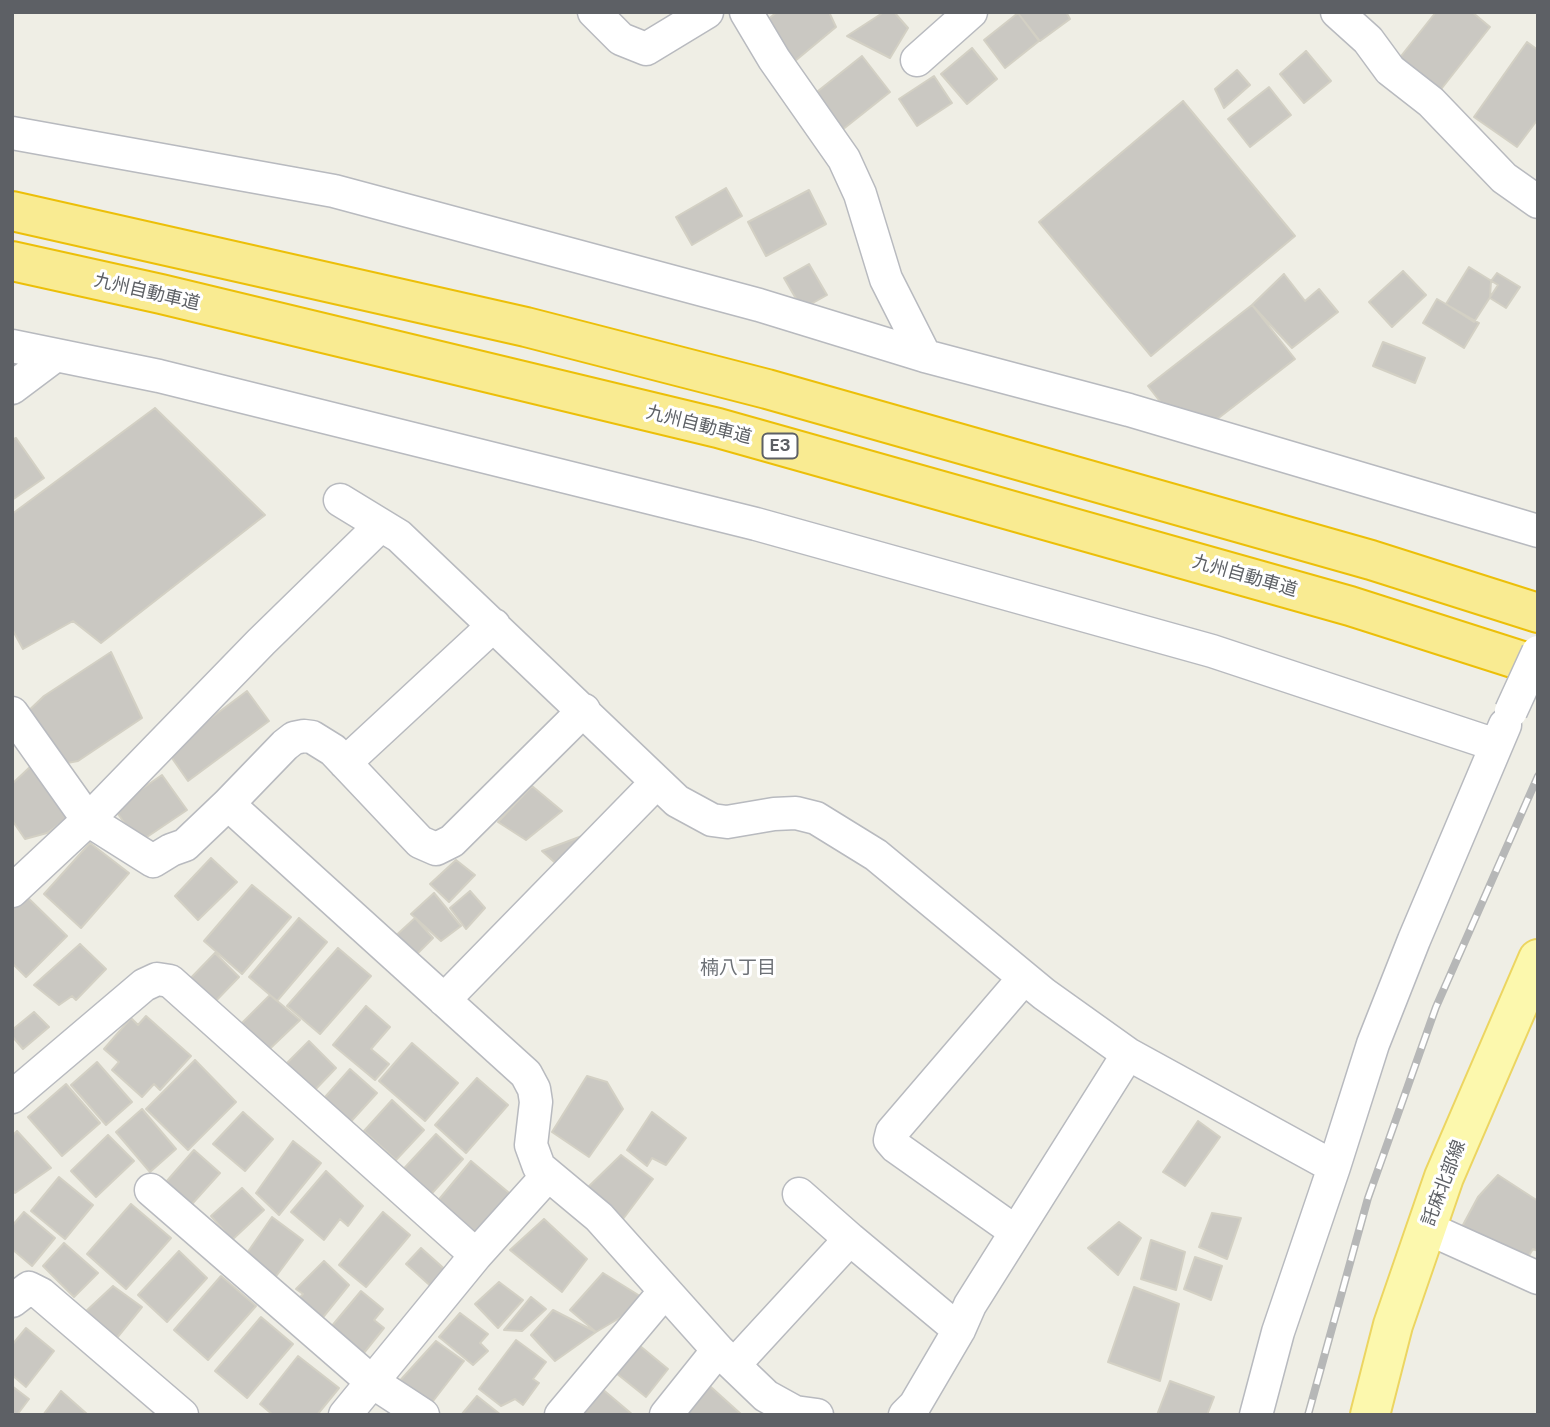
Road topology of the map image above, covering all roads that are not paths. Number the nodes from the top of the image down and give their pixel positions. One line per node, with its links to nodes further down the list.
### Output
1 (594, 12): 2 (street)
2 (707, 12)
3 (746, 12): 13 (street)
4 (971, 12): 6 (street)
5 (1337, 12): 8 (street)
6 (917, 60)
7 (12, 133): 13 (street)
8 (1538, 202)
9 (12, 211): 18 (highway)
10 (12, 261): 21 (highway, 九州自動車道 / E3)
11 (12, 346): 12 (street)
12 (56, 355): 14 (street); 24 (street)
13 (925, 356): 17 (street)
14 (12, 388)
15 (340, 500): 16 (street)
16 (380, 526): 19 (street); 28 (street)
17 (1538, 531)
18 (1538, 613)
19 (494, 625): 22 (street); 25 (street)
20 (1538, 652): 24 (street, bridge)
21 (1538, 666)
22 (584, 710): 25 (street); 26 (street)
23 (12, 713): 28 (street)
24 (1496, 745): 35 (street)
25 (345, 763): 27 (street)
26 (656, 783): 31 (street); 32 (street)
27 (228, 804): 28 (street); 32 (street)
28 (88, 820): 29 (street)
29 (12, 891)
30 (1538, 959): 39 (main road, 託麻北部線)
31 (1024, 978): 33 (street); 40 (street)
32 (444, 1000): 36 (street)
33 (1128, 1054): 35 (street); 40 (street)
34 (12, 1097): 42 (street)
35 (1334, 1167): 56 (street)
36 (548, 1175): 42 (street); 44 (street)
37 (151, 1190): 48 (street)
38 (799, 1194): 41 (street)
39 (1427, 1228): 43 (street); 57 (main road, 託麻北部線)
40 (1016, 1231): 46 (street)
41 (850, 1239): 46 (street); 47 (street)
42 (476, 1255): 48 (street)
43 (1538, 1278)
44 (666, 1292): 47 (street); 52 (street)
45 (12, 1301): 49 (street)
46 (958, 1330): 55 (street)
47 (726, 1357): 53 (street); 54 (street)
48 (371, 1381): 50 (street); 51 (street)
49 (183, 1415)
50 (345, 1415)
51 (423, 1415)
52 (561, 1415)
53 (666, 1415)
54 (817, 1415)
55 (905, 1415)
56 (1256, 1415)
57 (1370, 1415)

